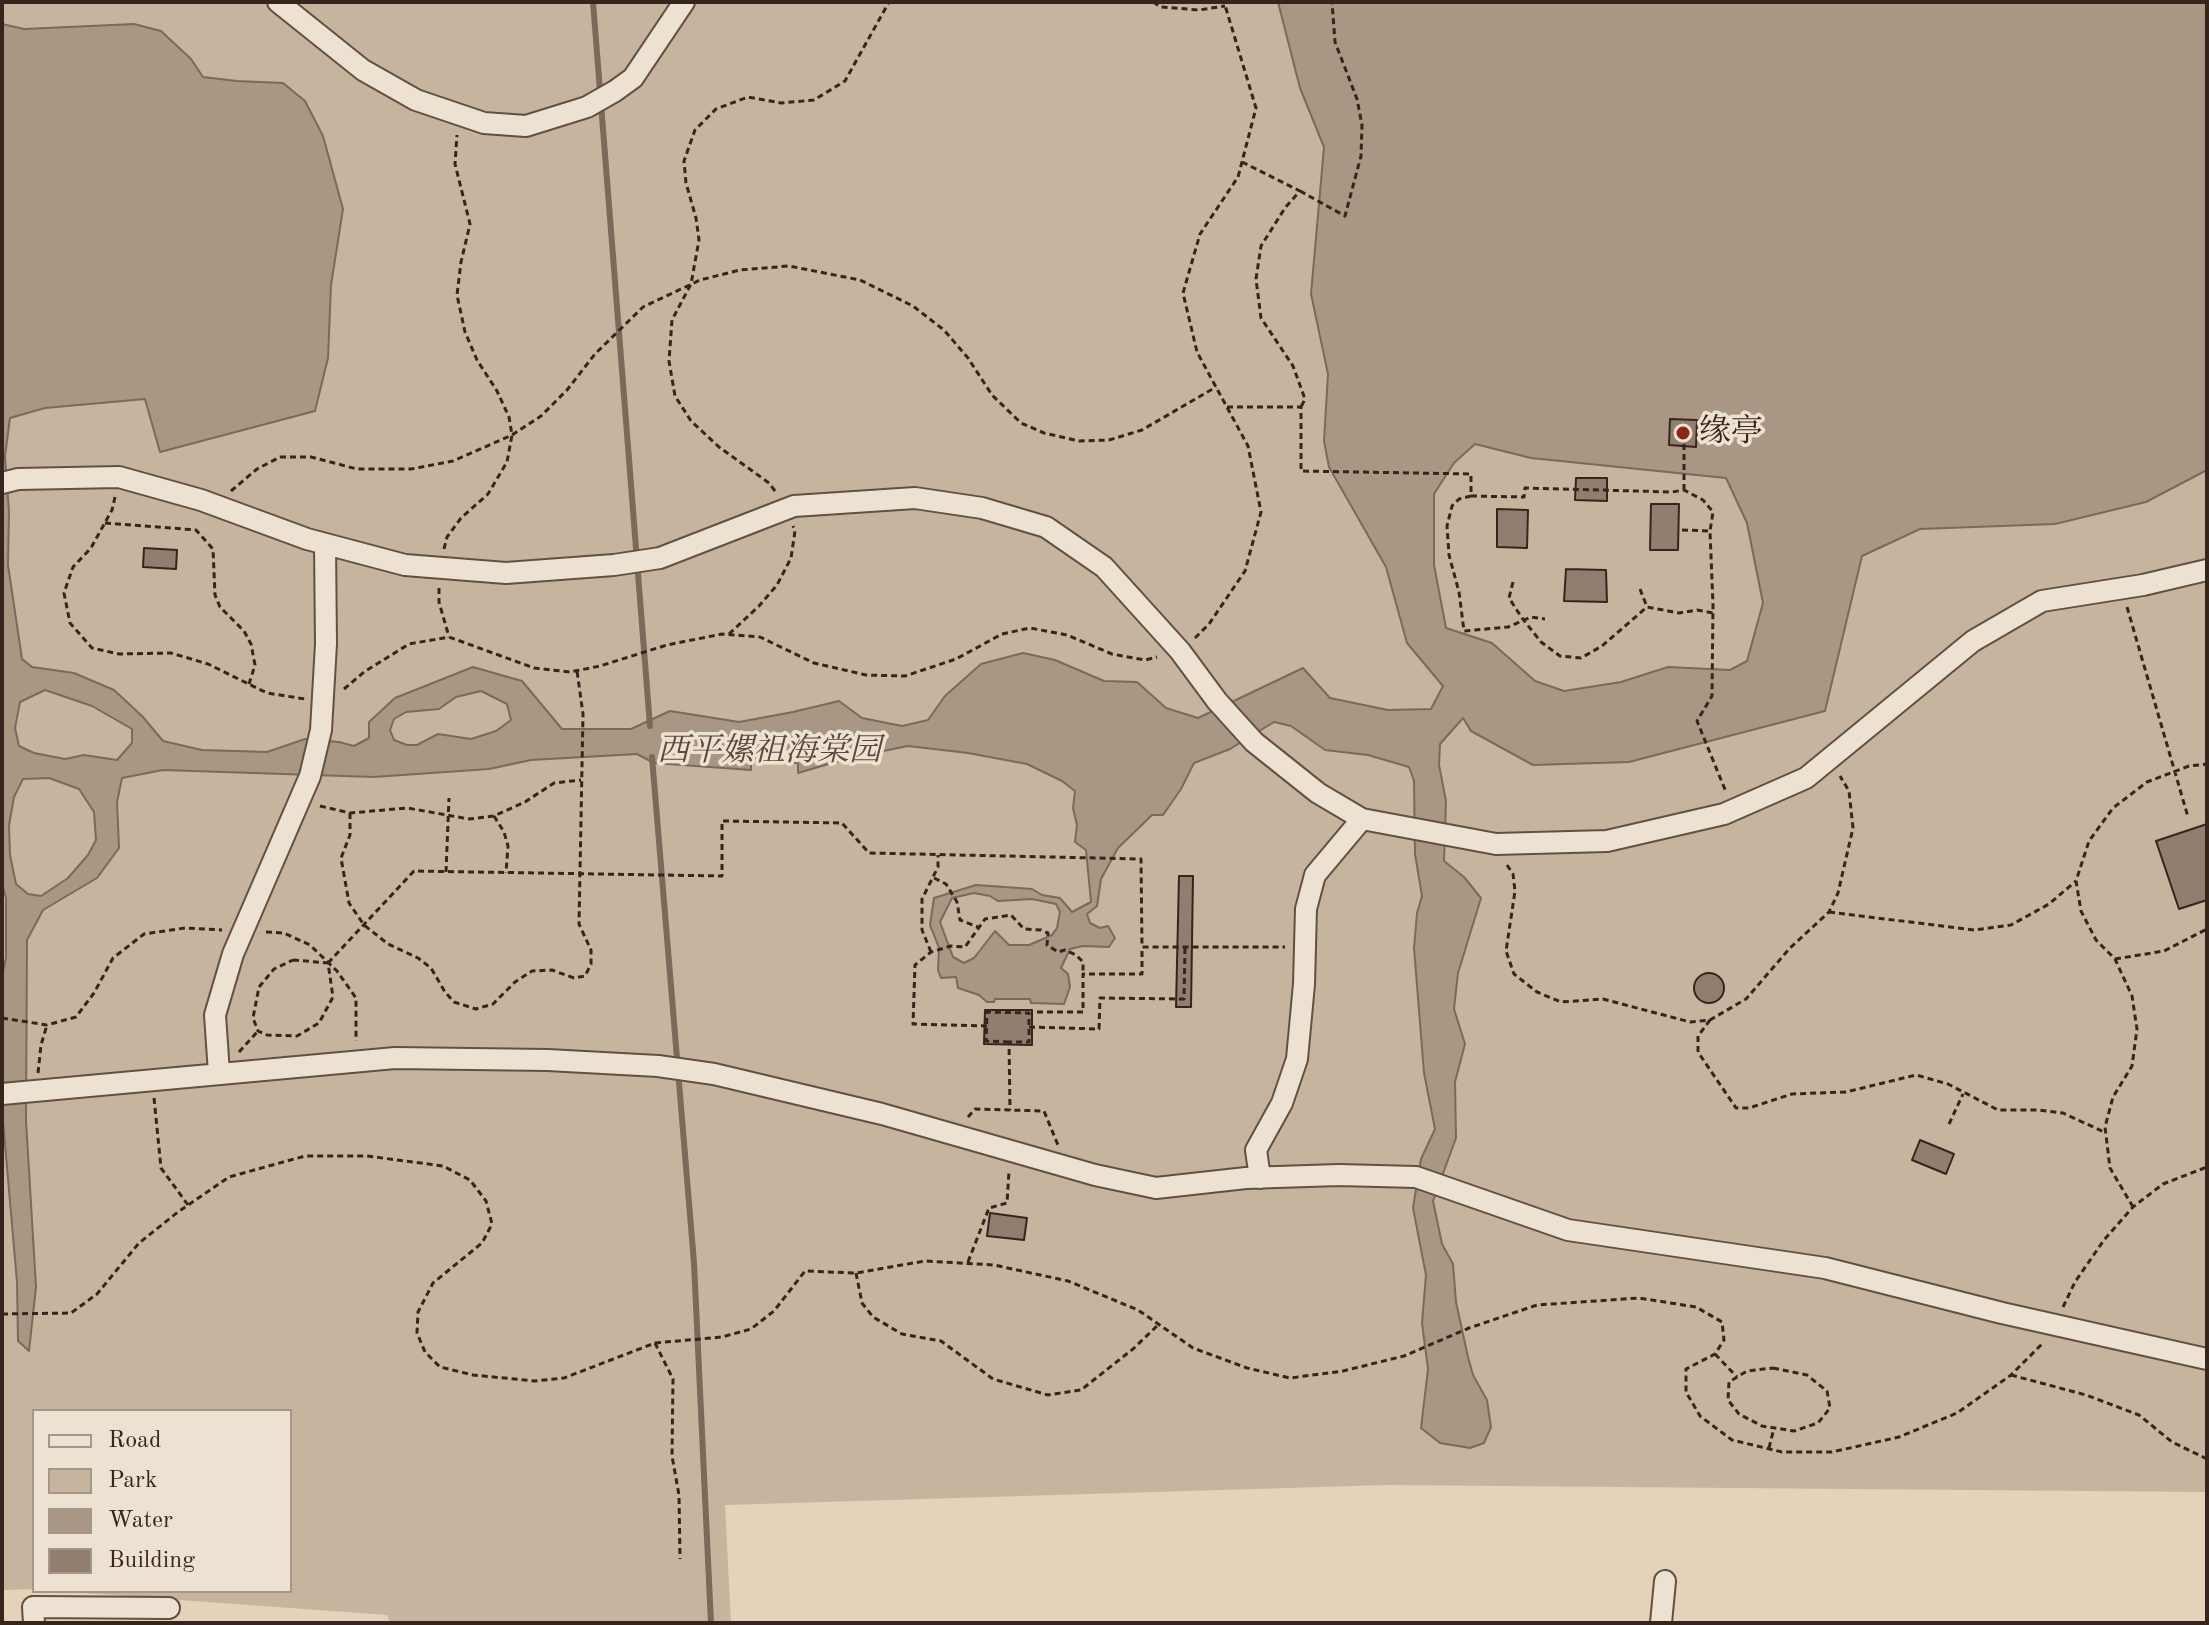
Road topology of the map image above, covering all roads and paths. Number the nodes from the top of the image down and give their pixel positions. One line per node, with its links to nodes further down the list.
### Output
1 (278, 2): 7 (street)
2 (684, 2): 7 (street)
3 (889, 2): 10 (path)
4 (1153, 2): 6 (path)
5 (1332, 2): 9 (path)
6 (1225, 4): 8 (path)
7 (463, 116): 15 (path)
8 (1242, 162): 9 (path); 11 (path)
9 (1300, 191): 13 (path)
10 (691, 284): 11 (path); 15 (path); 21 (path)
11 (1216, 387): 12 (path)
12 (1227, 407): 13 (path); 37 (path)
13 (1301, 407): 19 (path)
14 (1684, 431): 18 (path)
15 (512, 435): 20 (path); 26 (path)
16 (119, 477): 17 (street); 20 (street); 22 (path)
17 (10, 481)
18 (1684, 490): 19 (path); 24 (path)
19 (1471, 496): 34 (path)
20 (216, 506): 25 (street)
21 (787, 509): 26 (street); 35 (path); 37 (street)
22 (105, 523): 39 (path); 39 (path)
23 (1682, 530): 24 (path)
24 (1710, 531): 32 (path)
25 (325, 544): 26 (street); 40 (street)
26 (438, 567): 36 (path)
27 (2207, 570): 29 (street)
28 (1513, 582): 34 (path)
29 (2122, 588): 41 (street); 43 (path)
30 (1640, 589): 31 (path)
31 (1647, 607): 32 (path); 34 (path)
32 (1713, 613): 47 (path)
33 (1545, 619): 34 (path)
34 (1525, 622)
35 (729, 634): 37 (path); 38 (path)
36 (449, 637): 38 (path); 40 (path)
37 (1180, 651): 52 (street)
38 (577, 670): 44 (path)
39 (249, 684): 40 (path)
40 (322, 702): 46 (street)
41 (1831, 759): 47 (street); 60 (path)
42 (2207, 764): 43 (path)
43 (2175, 772): 51 (path); 59 (path)
44 (581, 780): 49 (path); 57 (path)
45 (449, 798): 50 (path)
46 (300, 799): 48 (path); 64 (street)
47 (1733, 810): 53 (street)
48 (350, 813): 50 (path); 61 (path)
49 (494, 816): 50 (path); 56 (path)
50 (448, 817): 55 (path)
51 (2188, 817)
52 (1362, 819): 53 (street); 66 (street)
53 (1496, 844): 74 (path)
54 (938, 855): 57 (path); 58 (path); 65 (path)
55 (446, 872): 56 (path); 61 (path)
56 (506, 873): 57 (path)
57 (578, 874): 61 (path)
58 (933, 878): 62 (path); 68 (path)
59 (2076, 881): 60 (path); 69 (path)
60 (1829, 912): 74 (path)
61 (364, 925): 70 (path)
62 (978, 927): 68 (path); 71 (path)
63 (2207, 929): 69 (path)
64 (243, 931): 70 (path); 75 (path); 80 (street)
65 (1142, 947): 67 (path); 71 (path)
66 (1305, 947): 67 (path); 92 (street)
67 (1185, 948): 77 (path)
68 (931, 952): 76 (path)
69 (2115, 959): 87 (path)
70 (328, 963): 70 (path); 79 (path)
71 (1083, 974): 72 (path)
72 (1037, 1012)
73 (2, 1018): 75 (path)
74 (1710, 1020): 84 (path)
75 (47, 1025): 82 (path)
76 (987, 1026): 77 (path); 78 (path)
77 (1029, 1027): 78 (path)
78 (1009, 1042): 85 (path)
79 (356, 1061): 80 (street); 88 (street)
80 (219, 1073): 81 (street)
81 (153, 1082): 82 (street); 93 (path)
82 (34, 1090): 83 (street)
83 (2, 1094)
84 (1963, 1094): 86 (path); 87 (path)
85 (1010, 1110): 88 (path); 90 (path)
86 (1949, 1124)
87 (2105, 1132): 94 (path)
88 (952, 1134): 89 (street)
89 (1011, 1151): 90 (street); 95 (path)
90 (1066, 1167): 92 (street)
91 (2207, 1167): 94 (path)
92 (1260, 1178): 99 (street)
93 (188, 1205): 97 (path); 100 (path)
94 (2133, 1207): 99 (path)
95 (968, 1263): 96 (path); 98 (path)
96 (856, 1273): 98 (path); 100 (path)
97 (2, 1314)
98 (1159, 1324): 101 (path)
99 (2055, 1325): 102 (street); 103 (path)
100 (655, 1343): 108 (path)
101 (1715, 1354): 104 (path); 106 (path)
102 (2207, 1359)
103 (2011, 1375): 106 (path); 107 (path)
104 (1737, 1377): 105 (path); 105 (path)
105 (1774, 1428): 106 (path)
106 (1769, 1449)
107 (2207, 1459)
108 (680, 1559)
109 (1665, 1581): 112 (street)
110 (169, 1608): 111 (street)
111 (34, 1623)
112 (1661, 1623)

